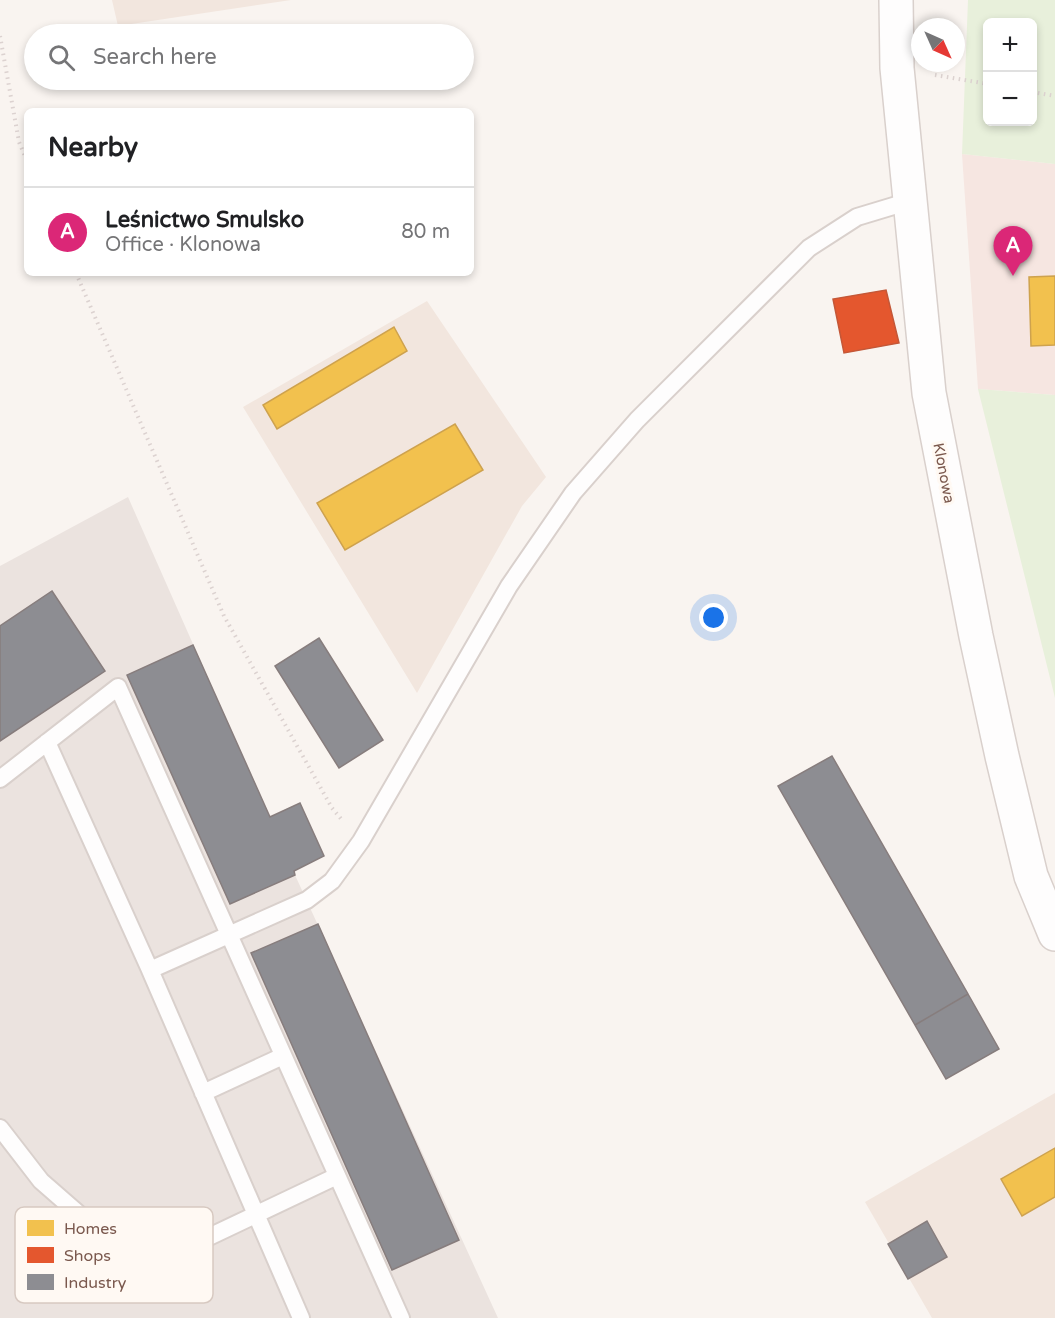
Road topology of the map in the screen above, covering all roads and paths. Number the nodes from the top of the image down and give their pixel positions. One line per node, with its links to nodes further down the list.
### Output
1 (896, 0): 3 (street, Klonowa)
2 (0, 36): 7 (path)
3 (897, 69): 4 (path); 8 (street, Klonowa)
4 (983, 83)
5 (1037, 93): 6 (path)
6 (1055, 96)
7 (24, 154)
8 (910, 201): 12 (lane); 14 (street, Klonowa)
9 (77, 276): 12 (path)
10 (47, 742): 11 (lane); 13 (lane); 15 (lane)
11 (0, 778)
12 (361, 841): 13 (lane)
13 (229, 934): 15 (lane); 16 (lane)
14 (1055, 934)
15 (150, 970): 17 (lane)
16 (283, 1056): 17 (lane); 19 (lane)
17 (203, 1093): 21 (lane)
18 (0, 1128): 20 (lane)
19 (337, 1176): 21 (lane); 24 (lane)
20 (71, 1207)
21 (256, 1214): 22 (lane); 23 (lane)
22 (213, 1235)
23 (301, 1318)
24 (401, 1318)

